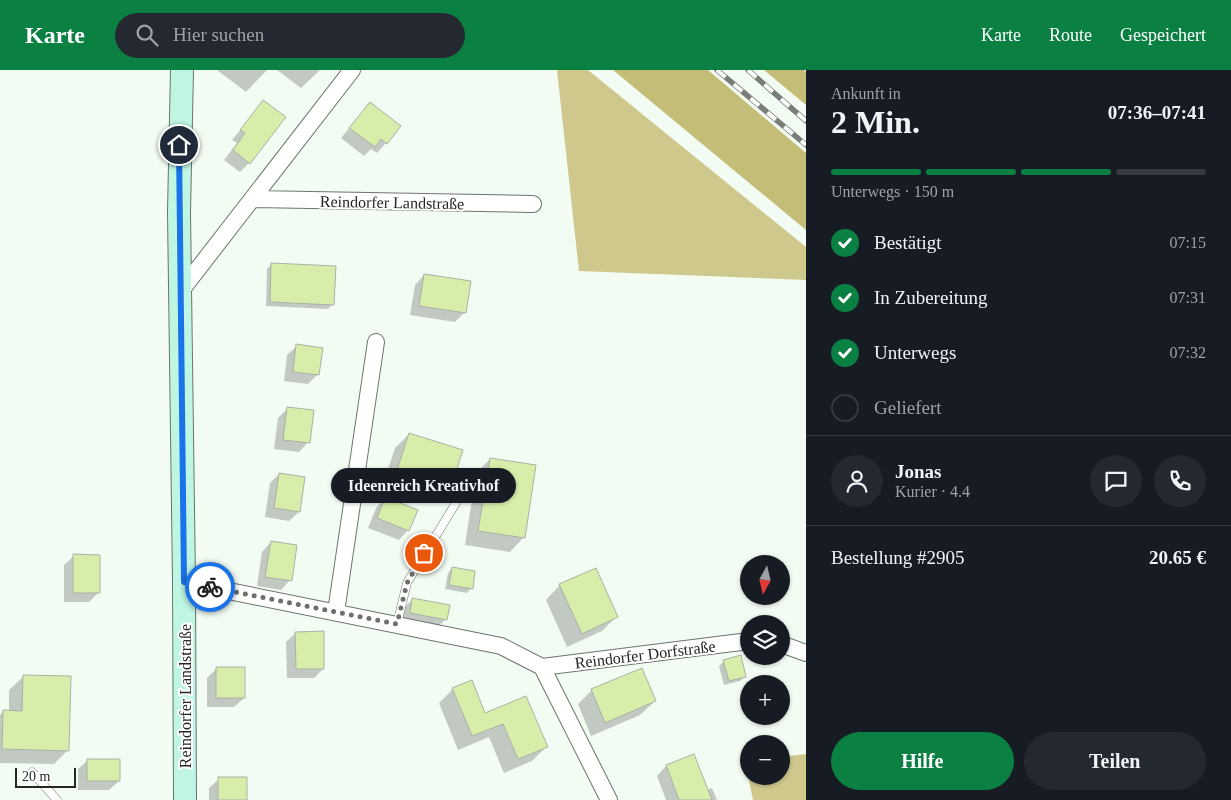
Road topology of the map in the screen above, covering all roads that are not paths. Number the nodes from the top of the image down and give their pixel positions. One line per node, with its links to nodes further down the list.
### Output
1 (182, 70): 5 (street, Reindorfer Landstraße)
2 (352, 70): 3 (street)
3 (252, 199): 4 (street, Reindorfer Landstraße); 5 (street)
4 (533, 204)
5 (180, 292): 8 (street, Reindorfer Landstraße)
6 (376, 342): 9 (street)
7 (473, 475): 10 (lane)
8 (184, 582): 9 (street); 17 (street, Reindorfer Landstraße)
9 (336, 612): 10 (street)
10 (397, 624): 14 (street)
11 (740, 642): 14 (street, Reindorfer Dorfstraße)
12 (790, 647): 13 (street)
13 (806, 653)
14 (542, 667): 18 (street)
15 (32, 772): 16 (lane)
16 (57, 800)
17 (185, 800)
18 (609, 800)

